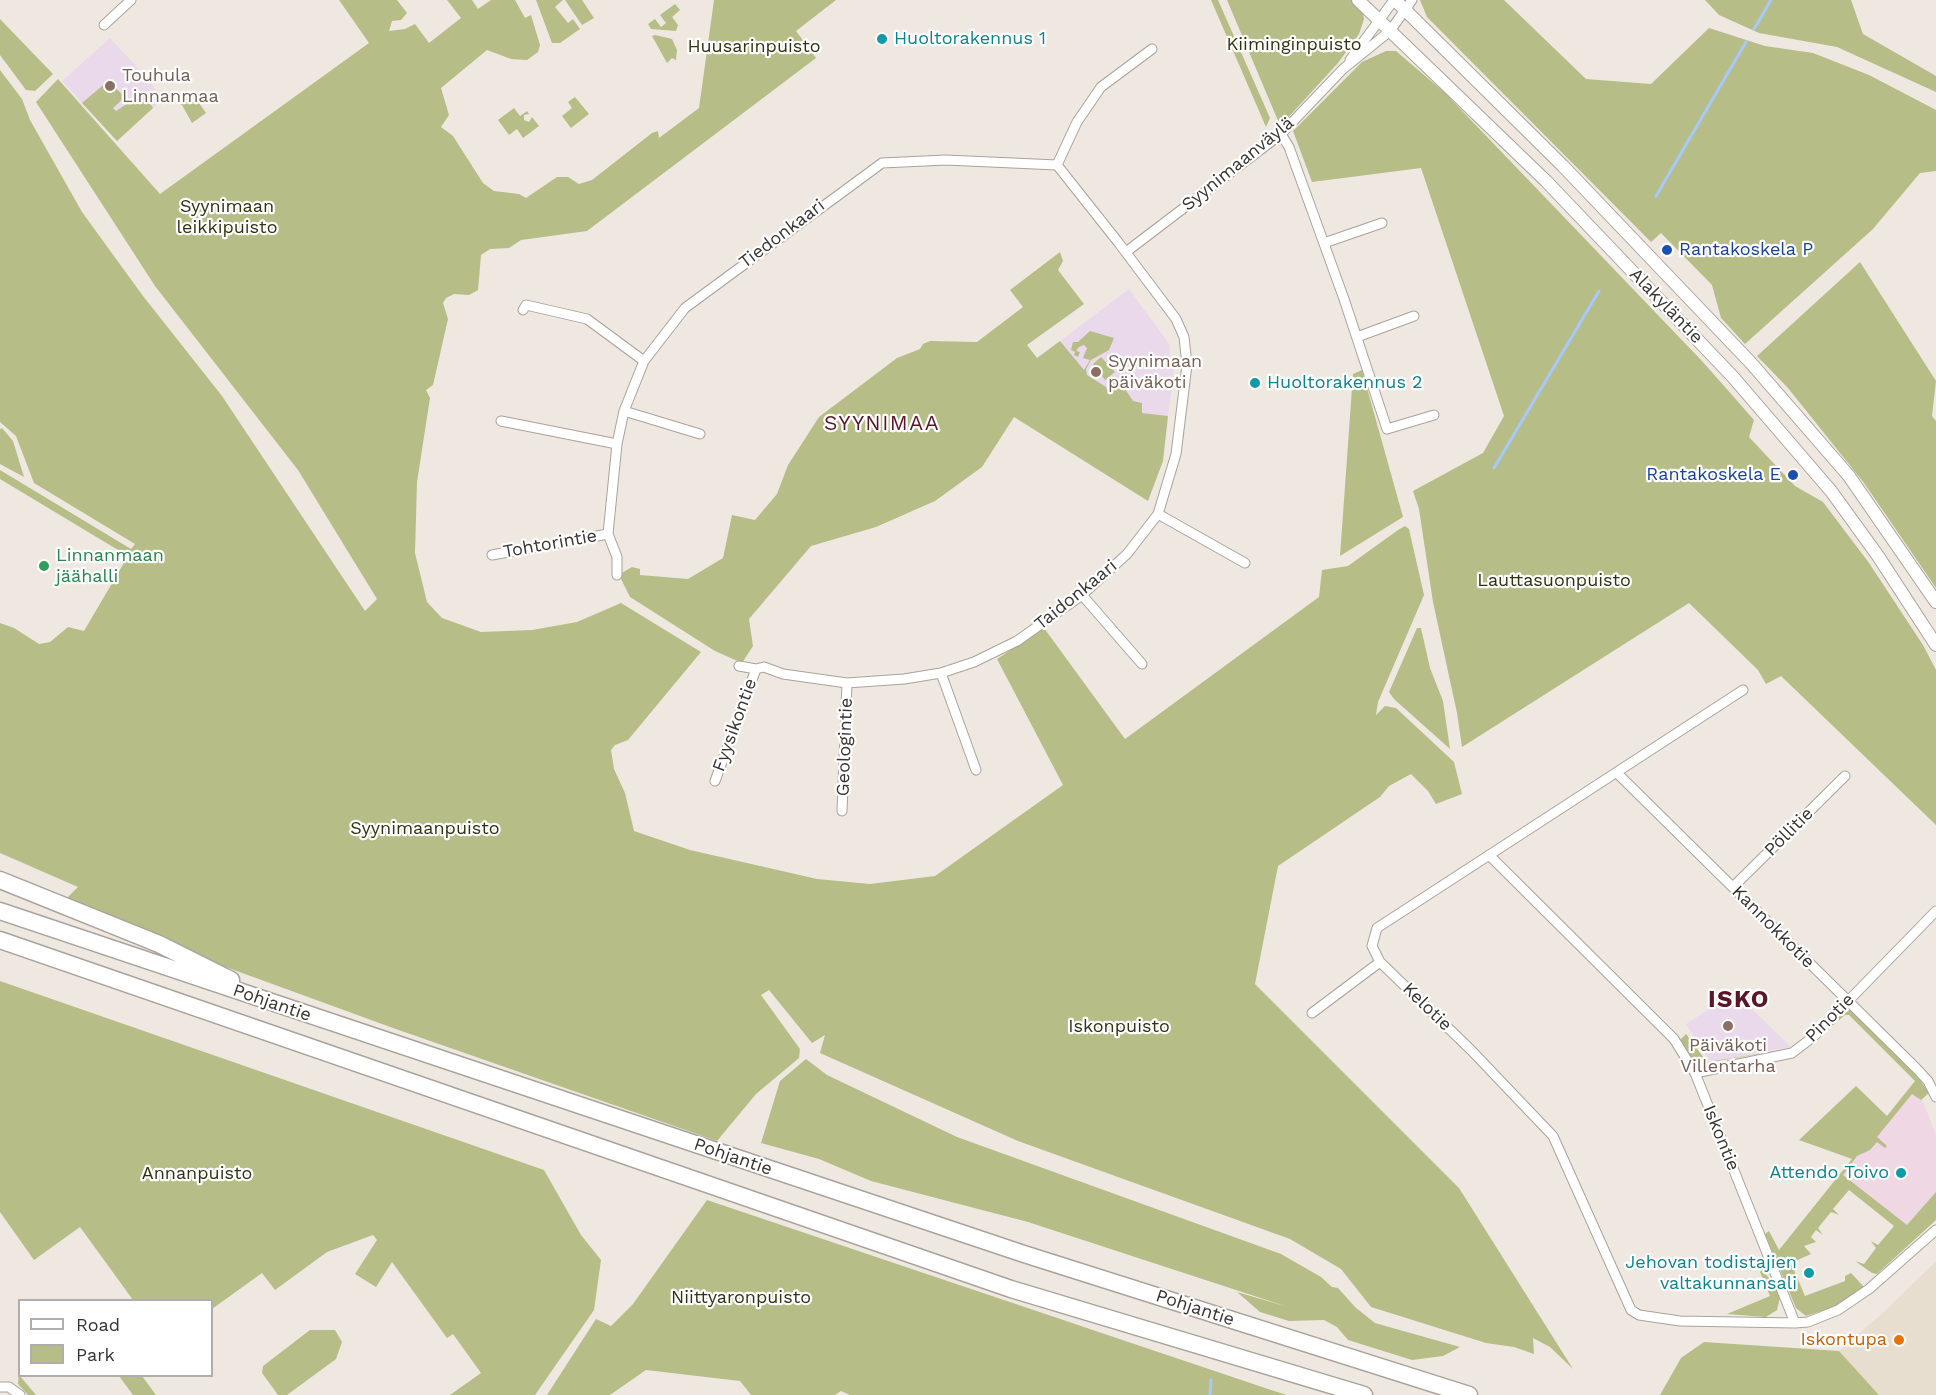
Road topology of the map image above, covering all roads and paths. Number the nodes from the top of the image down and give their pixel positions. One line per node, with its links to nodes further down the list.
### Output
1 (131, 0): 6 (street)
2 (1358, 0): 5 (main road, Alakyläntie)
3 (1395, 0): 4 (main road, Alakyläntie); 5 (street, Syynimaanväylä)
4 (1409, 6): 7 (street, Syynimaanväylä); 30 (main road, Alakyläntie)
5 (1378, 20): 7 (main road, Alakyläntie); 9 (street, Syynimaanväylä)
6 (104, 25)
7 (1390, 32): 9 (street, Syynimaanväylä); 31 (main road, Alakyläntie)
8 (1152, 49): 11 (street)
9 (1343, 69): 10 (street, Syynimaanväylä)
10 (1281, 134): 13 (street); 14 (street, Syynimaanväylä)
11 (1057, 165): 14 (street); 18 (street, Tiedonkaari)
12 (1382, 223): 13 (street)
13 (1324, 243): 17 (street)
14 (1126, 252): 24 (street, Taidonkaari)
15 (523, 310): 18 (street)
16 (1414, 316): 17 (street)
17 (1356, 337): 20 (street)
18 (644, 361): 19 (street, Tiedonkaari)
19 (624, 411): 22 (street); 23 (street, Tiedonkaari)
20 (1434, 415)
21 (501, 421): 23 (street)
22 (700, 434)
23 (617, 444): 25 (street, Tiedonkaari)
24 (1158, 513): 27 (street); 29 (street, Taidonkaari)
25 (608, 534): 26 (street, Tohtorintie); 28 (street, Tiedonkaari)
26 (492, 555)
27 (1245, 563)
28 (617, 575)
29 (1082, 595): 32 (street); 35 (street, Taidonkaari)
30 (1936, 602)
31 (1936, 645)
32 (1142, 664)
33 (739, 666): 34 (street, Taidonkaari)
34 (756, 669): 36 (street, Taidonkaari); 41 (street, Fyysikontie)
35 (941, 673): 36 (street, Taidonkaari); 38 (street)
36 (847, 683): 42 (street, Geologintie)
37 (1743, 690): 39 (street)
38 (976, 770)
39 (1618, 774): 43 (street); 45 (street, Kannokkotie)
40 (1845, 776): 45 (street, Pöllitie)
41 (715, 781)
42 (842, 811)
43 (1489, 855): 49 (street); 53 (street, Iskontie)
44 (0, 880): 51 (highway)
45 (1733, 888): 50 (street, Kannokkotie)
46 (0, 911): 51 (highway, Pohjantie)
47 (1936, 911): 50 (street, Pinotie)
48 (0, 940): 60 (highway, Pohjantie)
49 (1380, 962): 52 (street); 57 (street, Kelotie)
50 (1848, 1001): 53 (street, Pinotie); 54 (street, Kannokkotie)
51 (288, 1008): 61 (highway, Pohjantie)
52 (1312, 1013)
53 (1695, 1073): 57 (street, Iskontie)
54 (1932, 1078): 55 (street)
55 (1936, 1097)
56 (1936, 1230): 57 (street)
57 (1795, 1323)
58 (5, 1387): 59 (street)
59 (20, 1395)
60 (1364, 1395)
61 (1469, 1395)

